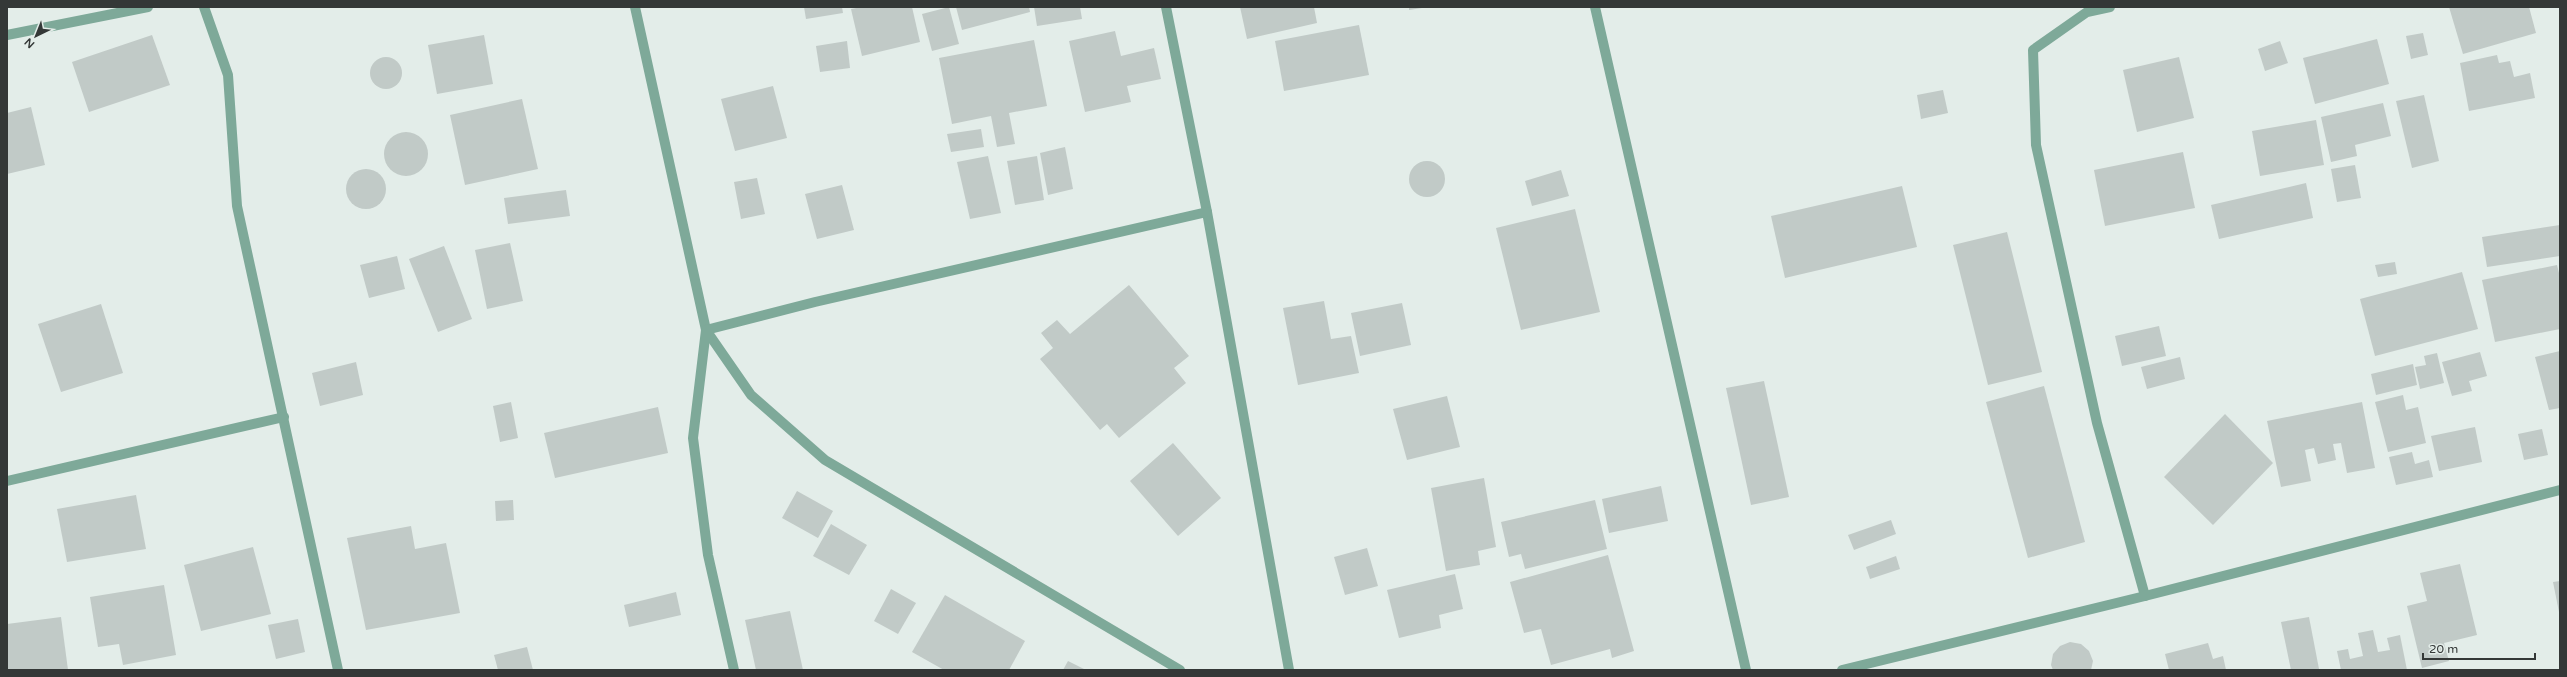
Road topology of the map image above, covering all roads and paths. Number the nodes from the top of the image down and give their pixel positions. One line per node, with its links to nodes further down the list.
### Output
1 (148, 7): 7 (street)
2 (204, 7): 10 (street)
3 (635, 7): 9 (street)
4 (1166, 7): 8 (street)
5 (1595, 7): 18 (street)
6 (2110, 7): 13 (street)
7 (7, 35)
8 (1207, 212): 9 (street); 17 (street)
9 (706, 330): 15 (street); 16 (street)
10 (284, 417): 11 (street); 14 (street)
11 (7, 481)
12 (2560, 490): 13 (street)
13 (2146, 596): 19 (street)
14 (338, 670)
15 (734, 670)
16 (1180, 670)
17 (1289, 670)
18 (1746, 670)
19 (1842, 670)

